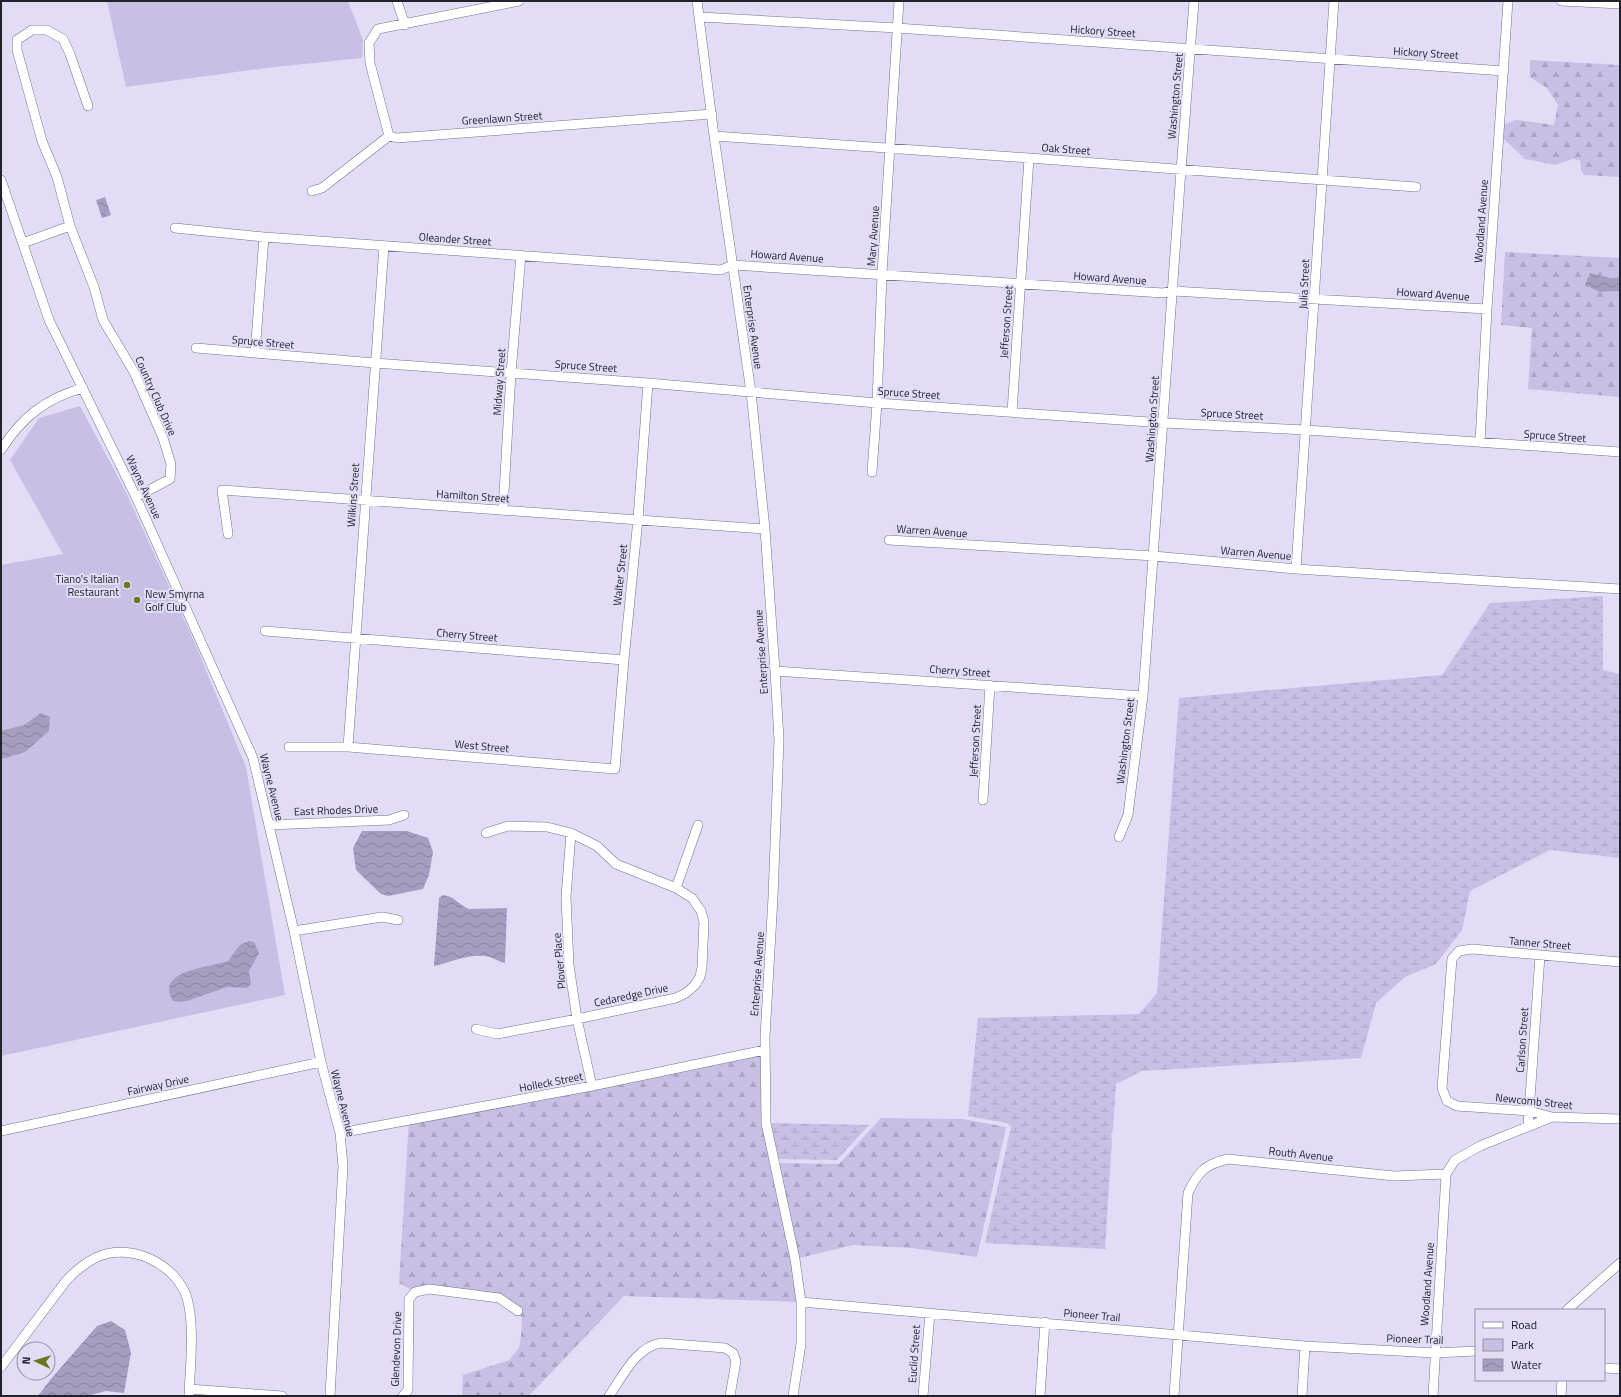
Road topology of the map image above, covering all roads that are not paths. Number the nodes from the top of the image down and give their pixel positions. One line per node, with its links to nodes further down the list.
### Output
1 (397, 1): 11 (street)
2 (519, 1): 11 (street)
3 (697, 1): 10 (street, Enterprise Avenue)
4 (898, 1): 12 (street, Mary Avenue)
5 (1194, 1): 13 (street, Washington Street)
6 (1334, 1): 14 (street, Julia Street)
7 (1508, 1): 15 (street, Woodland Avenue)
8 (1561, 1): 9 (street)
9 (1620, 4)
10 (700, 17): 12 (street, Hickory Street); 17 (street, Enterprise Avenue)
11 (405, 25): 18 (street)
12 (897, 28): 13 (street, Hickory Street); 20 (street, Mary Avenue)
13 (1192, 49): 14 (street, Hickory Street); 22 (street, Washington Street)
14 (1330, 59): 15 (street, Hickory Street); 24 (street, Julia Street)
15 (1504, 71): 38 (street, Woodland Avenue)
16 (88, 106): 27 (street)
17 (712, 114): 18 (street, Greenlawn Street); 19 (street, Enterprise Avenue)
18 (389, 136): 26 (street)
19 (714, 136): 20 (street, Oak Street); 33 (street, Enterprise Avenue)
20 (890, 148): 21 (street, Oak Street); 34 (street, Mary Avenue)
21 (1029, 158): 22 (street, Oak Street); 35 (street, Jefferson Street)
22 (1181, 170): 24 (street, Oak Street); 36 (street, Washington Street)
23 (1, 180): 30 (street, Wayne Avenue)
24 (1322, 180): 25 (street, Oak Street); 37 (street, Julia Street)
25 (1416, 187)
26 (312, 191)
27 (70, 226): 30 (street); 54 (street, Country Club Drive)
28 (175, 228): 29 (street, Oleander Street)
29 (264, 237): 31 (street, Oleander Street); 40 (street)
30 (22, 243): 44 (street, Wayne Avenue)
31 (384, 246): 32 (street, Oleander Street); 41 (street, Wilkins Street)
32 (520, 256): 33 (street, Oleander Street); 42 (street, Midway Street)
33 (732, 265): 34 (street, Howard Avenue); 45 (street, Enterprise Avenue)
34 (882, 274): 35 (street, Howard Avenue); 46 (street, Mary Avenue)
35 (1020, 284): 36 (street, Howard Avenue); 47 (street, Jefferson Street)
36 (1173, 291): 37 (street, Howard Avenue); 48 (street, Washington Street)
37 (1315, 298): 38 (street, Howard Avenue); 49 (street, Julia Street)
38 (1487, 310): 50 (street, Woodland Avenue)
39 (196, 348): 40 (street, Spruce Street)
40 (254, 353): 41 (street, Spruce Street)
41 (376, 363): 42 (street, Spruce Street); 55 (street, Wilkins Street)
42 (511, 373): 43 (street, Spruce Street); 56 (street, Midway Street)
43 (648, 383): 45 (street, Spruce Street); 57 (street, Walter Street)
44 (83, 388): 51 (street); 54 (street, Wayne Avenue)
45 (751, 392): 46 (street, Spruce Street); 58 (street, Enterprise Avenue)
46 (877, 403): 47 (street, Spruce Street); 53 (street, Mary Avenue)
47 (1012, 412): 48 (street, Spruce Street)
48 (1164, 423): 49 (street, Spruce Street); 61 (street, Washington Street)
49 (1306, 430): 50 (street, Spruce Street); 62 (street, Julia Street)
50 (1480, 442): 52 (street, Spruce Street)
51 (1, 450)
52 (1620, 452)
53 (872, 472)
54 (136, 497): 75 (street, Wayne Avenue)
55 (365, 500): 56 (street, Hamilton Street); 59 (street, Hamilton Street); 65 (street, Wilkins Street)
56 (503, 510): 57 (street, Hamilton Street)
57 (638, 519): 58 (street, Hamilton Street); 66 (street, Walter Street)
58 (765, 529): 67 (street, Enterprise Avenue)
59 (228, 534)
60 (889, 540): 61 (street, Warren Avenue)
61 (1154, 556): 62 (street, Warren Avenue); 69 (street, Washington Street)
62 (1296, 569): 63 (street, Warren Avenue)
63 (1620, 589)
64 (265, 631): 65 (street, Cherry Street)
65 (355, 638): 66 (street, Cherry Street); 71 (street, Wilkins Street)
66 (624, 660): 72 (street, Walter Street)
67 (775, 671): 68 (street, Cherry Street); 87 (street, Enterprise Avenue)
68 (990, 684): 69 (street, Cherry Street); 73 (street, Jefferson Street)
69 (1143, 696): 79 (street, Washington Street)
70 (289, 747): 71 (street, West Street)
71 (348, 747): 72 (street, West Street)
72 (615, 769)
73 (983, 800)
74 (404, 815): 75 (street, East Rhodes Drive)
75 (269, 825): 82 (street, Wayne Avenue)
76 (698, 825): 80 (street)
77 (486, 833): 78 (street, Cedaredge Drive)
78 (571, 833): 80 (street, Cedaredge Drive); 85 (street, Plover Place)
79 (1120, 837)
80 (676, 888): 85 (street, Cedaredge Drive)
81 (398, 920): 82 (street)
82 (294, 932): 88 (street, Wayne Avenue)
83 (1540, 956): 84 (street, Tanner Street); 90 (street, Tanner Street); 91 (street, Carlson Street)
84 (1620, 962)
85 (577, 1019): 86 (street, Cedaredge Drive); 89 (street, Plover Place)
86 (476, 1029)
87 (765, 1050): 89 (street, Holleck Street); 99 (street, Enterprise Avenue)
88 (321, 1062): 95 (street, Fairway Drive); 96 (street, Wayne Avenue)
89 (592, 1086): 96 (street, Holleck Street)
90 (1447, 1101): 91 (street, Newcomb Street)
91 (1529, 1111): 92 (street, Newcomb Street); 94 (street, Carlson Street)
92 (1552, 1117): 93 (street, Newcomb Street); 94 (street)
93 (1620, 1119)
94 (1528, 1127): 97 (street)
95 (1, 1131)
96 (340, 1133): 114 (street, Wayne Avenue)
97 (1446, 1174): 104 (street, Routh Avenue); 107 (street, Woodland Avenue)
98 (1620, 1263): 100 (street)
99 (801, 1302): 102 (street, Pioneer Trail); 118 (street)
100 (1568, 1309)
101 (518, 1311): 115 (street, Glendevon Drive)
102 (930, 1313): 103 (street, Pioneer Trail); 119 (street, Euclid Street)
103 (1045, 1322): 104 (street, Pioneer Trail); 120 (street)
104 (1179, 1335): 105 (street, Pioneer Trail); 121 (street, Routh Avenue)
105 (1305, 1346): 107 (street, Pioneer Trail); 122 (street)
106 (1475, 1351): 107 (street, Pioneer Trail)
107 (1435, 1353): 123 (street, Woodland Avenue)
108 (1, 1367): 112 (street)
109 (1605, 1368): 110 (street)
110 (1620, 1369)
111 (1562, 1381): 124 (street)
112 (189, 1393): 113 (street)
113 (282, 1396)
114 (330, 1396)
115 (403, 1396)
116 (609, 1396): 117 (street)
117 (730, 1396)
118 (793, 1396)
119 (923, 1396)
120 (1040, 1396)
121 (1174, 1396)
122 (1302, 1396)
123 (1433, 1396)
124 (1561, 1396)

